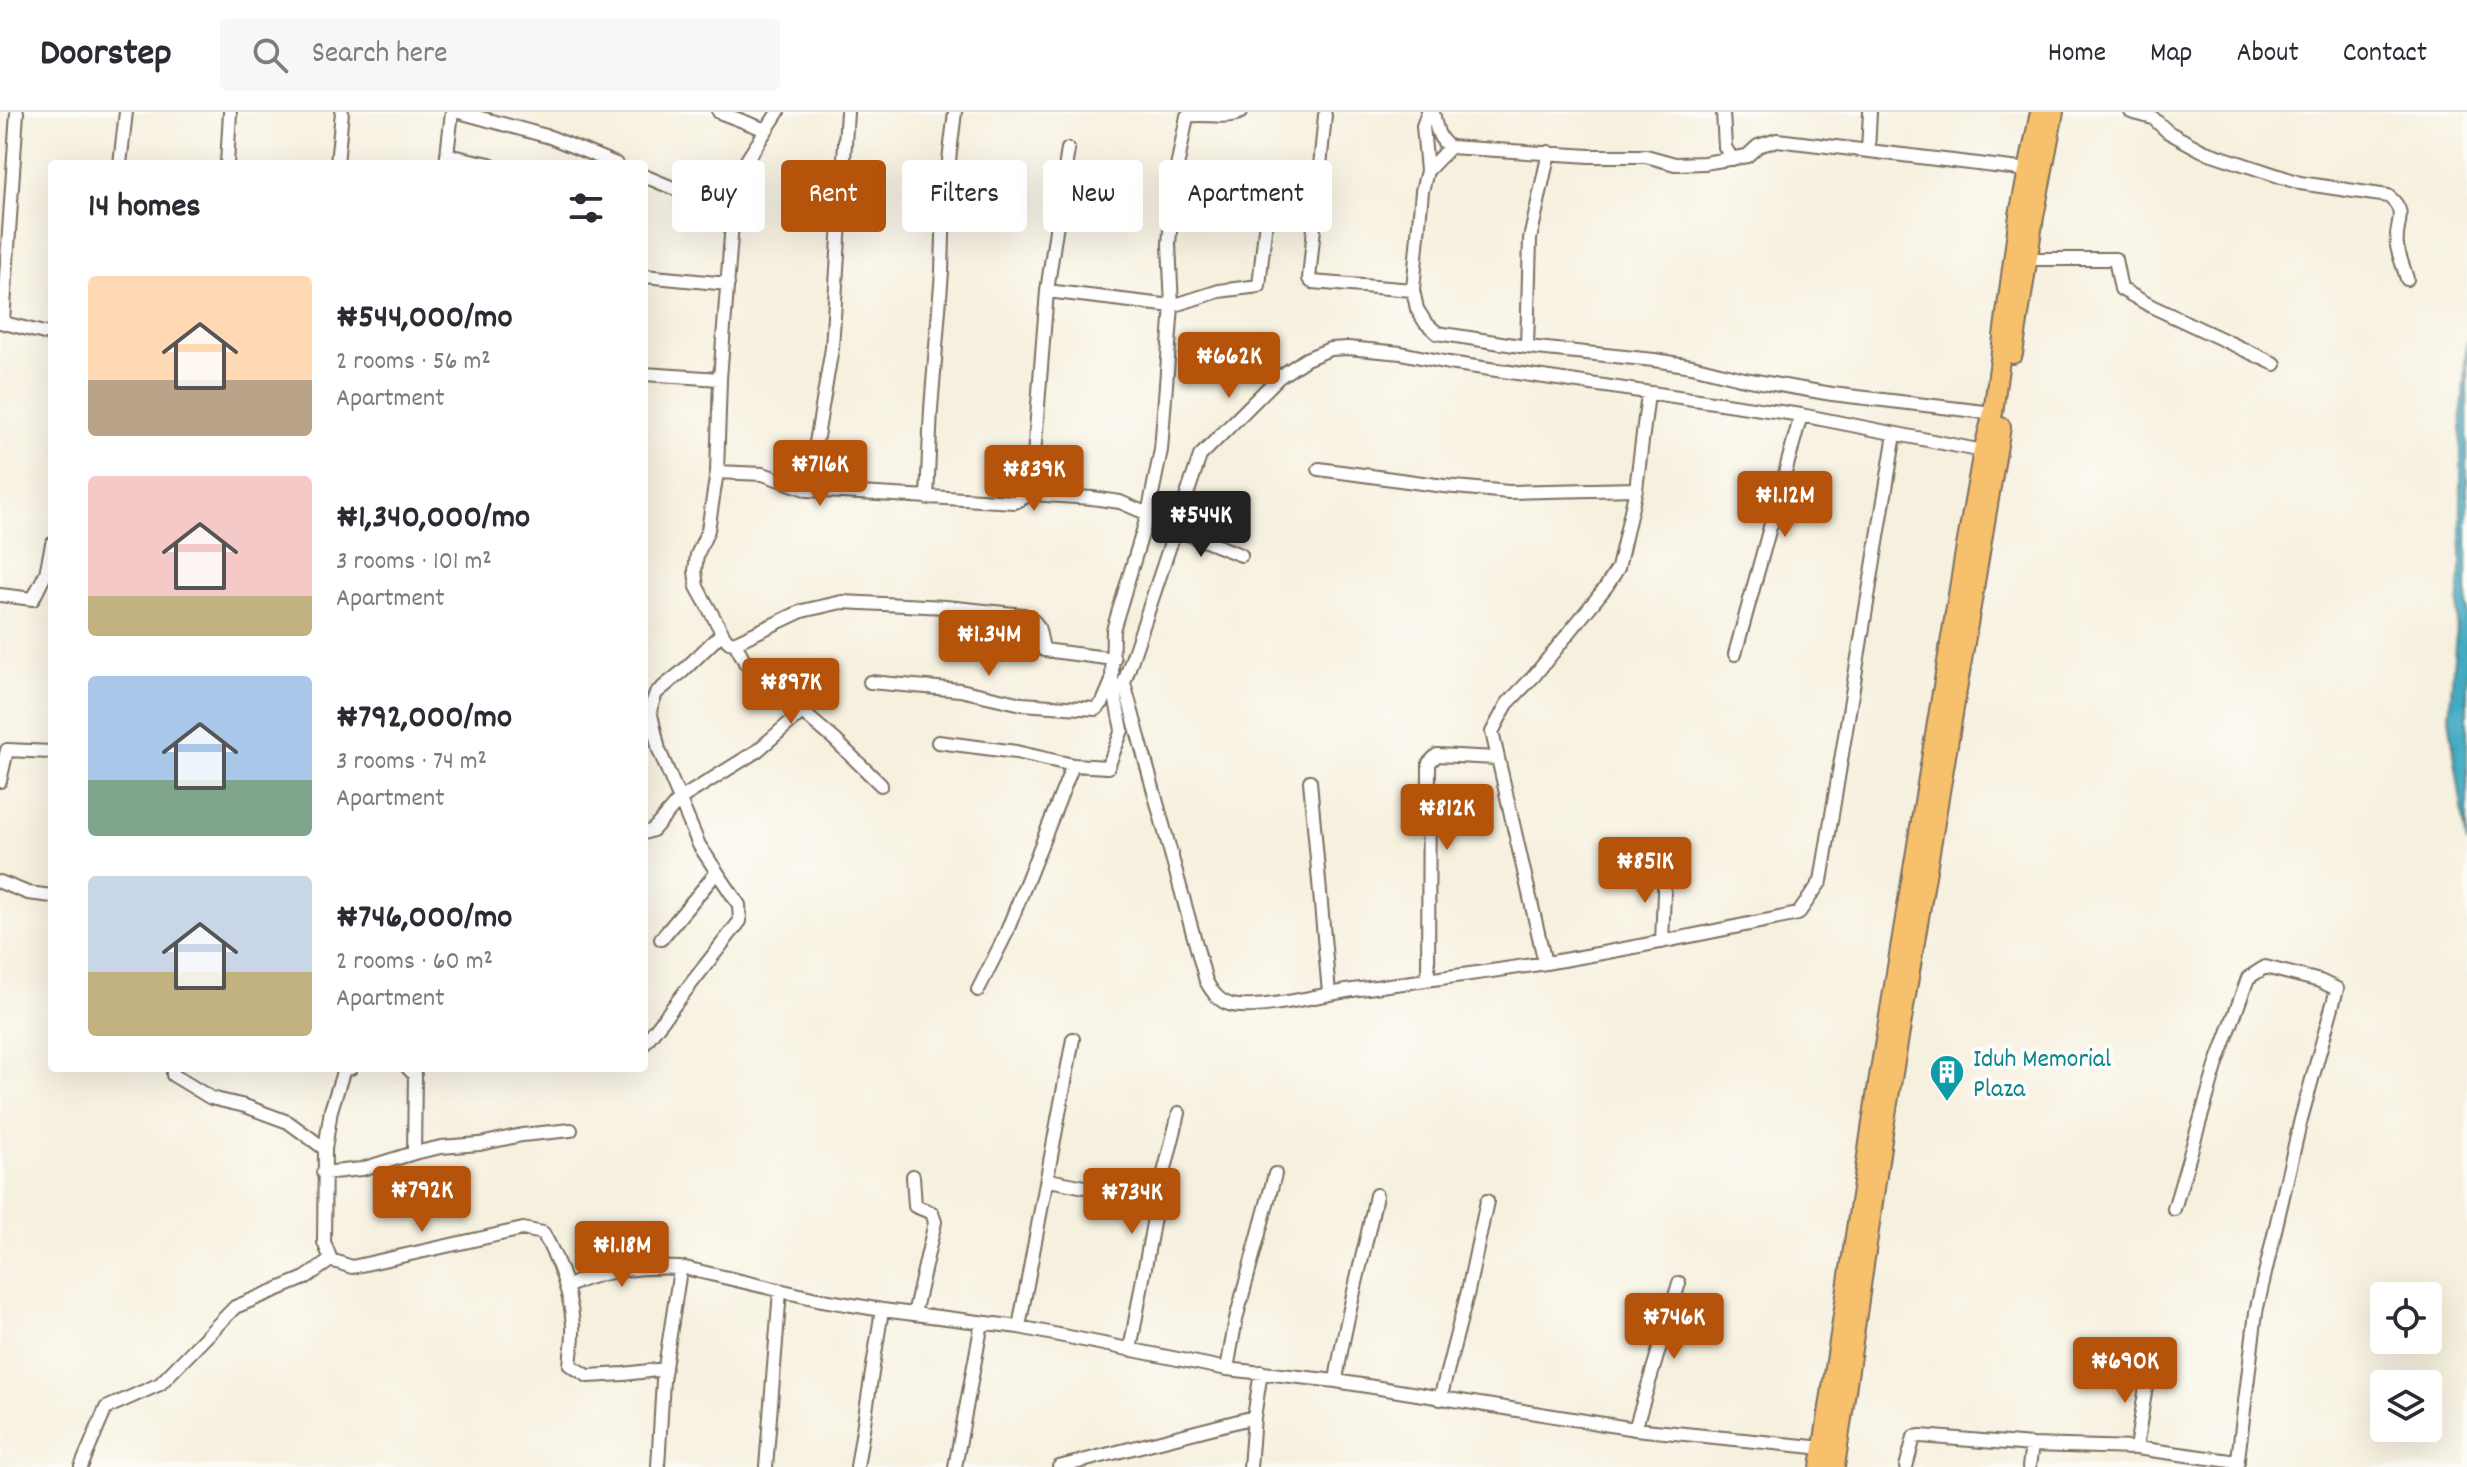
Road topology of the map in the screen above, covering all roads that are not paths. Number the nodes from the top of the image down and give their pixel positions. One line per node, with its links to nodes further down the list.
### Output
1 (17, 112): 47 (street)
2 (126, 112): 26 (street)
3 (230, 112): 27 (street)
4 (342, 112): 28 (street)
5 (452, 112): 24 (street)
6 (459, 112): 29 (street)
7 (719, 112): 19 (street)
8 (778, 112): 19 (street)
9 (847, 112): 61 (street)
10 (955, 112): 63 (street)
11 (1241, 112): 46 (street)
12 (1430, 112): 20 (street); 33 (street)
13 (1723, 112): 25 (street)
14 (1870, 112): 22 (street)
15 (2040, 112): 32 (highway)
16 (2054, 112): 36 (highway)
17 (2131, 112): 42 (street)
18 (1325, 115): 31 (street)
19 (766, 130): 30 (street)
20 (1450, 147): 23 (street); 33 (street)
21 (1068, 149): 45 (street)
22 (1868, 151): 25 (street); 32 (street)
23 (1549, 152): 25 (street); 49 (street)
24 (447, 159)
25 (1732, 159)
26 (120, 160)
27 (227, 160)
28 (337, 160)
29 (606, 160)
30 (747, 160)
31 (1320, 160)
32 (2028, 170): 36 (highway)
33 (1427, 171): 44 (street)
34 (648, 178): 35 (street)
35 (672, 188)
36 (2027, 216): 40 (highway); 54 (highway)
37 (732, 232): 43 (street)
38 (1265, 232): 46 (street)
39 (1313, 232): 44 (street)
40 (2028, 259): 50 (street); 100 (highway)
41 (648, 276): 43 (street)
42 (2407, 279)
43 (728, 284): 52 (street)
44 (1413, 290): 49 (street)
45 (1047, 291): 46 (street); 62 (street)
46 (1172, 306): 64 (street)
47 (2, 322): 48 (street)
48 (48, 334)
49 (1527, 347): 54 (street)
50 (2275, 364)
51 (648, 374): 52 (street)
52 (720, 379): 59 (street)
53 (1648, 394): 55 (street); 60 (street); 65 (street)
54 (1993, 413): 57 (highway)
55 (1801, 415): 56 (street); 71 (street)
56 (1895, 434): 57 (street); 90 (street)
57 (1983, 451): 100 (highway)
58 (1319, 469): 60 (street)
59 (717, 472): 61 (street); 69 (street)
60 (1636, 489): 78 (street)
61 (808, 490): 63 (street)
62 (1031, 494): 63 (street); 64 (street)
63 (927, 498)
64 (1148, 514): 72 (street)
65 (1175, 529): 66 (street); 94 (street)
66 (1241, 555)
67 (48, 563): 68 (street)
68 (0, 595)
69 (722, 633): 70 (street); 83 (street)
70 (735, 643): 72 (street); 75 (street)
71 (1735, 654)
72 (1114, 659): 73 (street)
73 (1112, 681): 74 (street); 79 (street)
74 (870, 682)
75 (802, 712): 82 (street); 83 (street)
76 (938, 742): 79 (street)
77 (48, 752): 80 (street)
78 (1496, 758): 91 (street); 92 (street)
79 (1073, 765): 93 (street)
80 (0, 781)
81 (1310, 781): 94 (street)
82 (881, 785)
83 (680, 799): 84 (street); 86 (street)
84 (648, 832)
85 (1665, 869): 90 (street)
86 (717, 872): 89 (street); 95 (street)
87 (0, 882): 88 (street)
88 (48, 896)
89 (661, 939)
90 (1662, 942): 91 (street)
91 (1545, 963): 92 (street)
92 (1428, 979): 94 (street)
93 (978, 990)
94 (1329, 993)
95 (648, 1039)
96 (1073, 1039): 109 (street)
97 (173, 1072): 103 (street)
98 (343, 1072): 103 (street)
99 (412, 1072): 104 (street)
100 (1886, 1077): 133 (highway); 144 (highway)
101 (1179, 1113): 111 (street)
102 (571, 1130): 104 (street)
103 (324, 1152): 105 (street); 106 (street)
104 (414, 1153): 105 (street)
105 (346, 1171): 106 (street)
106 (323, 1173): 114 (street)
107 (1275, 1174): 126 (street)
108 (913, 1176): 120 (street)
109 (1049, 1180): 111 (street); 122 (street)
110 (1376, 1195): 128 (street)
111 (1157, 1201): 123 (street)
112 (1487, 1201): 129 (street)
113 (2174, 1209): 135 (street)
114 (331, 1260): 117 (street); 136 (street)
115 (680, 1270): 117 (street); 118 (street); 125 (street)
116 (1679, 1283): 131 (street)
117 (566, 1288): 125 (street)
118 (780, 1291): 119 (street); 138 (street)
119 (882, 1310): 120 (street); 139 (street)
120 (914, 1314): 121 (street)
121 (982, 1323): 122 (street); 140 (street)
122 (1019, 1327): 123 (street)
123 (1130, 1350): 126 (street)
124 (2149, 1368): 134 (street)
125 (665, 1369): 137 (street)
126 (1227, 1369): 127 (street)
127 (1261, 1372): 128 (street); 130 (street)
128 (1336, 1381): 129 (street)
129 (1440, 1399): 131 (street)
130 (1254, 1417): 141 (street); 142 (street)
131 (1635, 1429): 133 (street)
132 (2032, 1445): 134 (street); 145 (street); 146 (street)
133 (1823, 1448): 143 (highway)
134 (2136, 1448): 135 (street)
135 (2237, 1464)
136 (81, 1467)
137 (658, 1467)
138 (766, 1467)
139 (857, 1467)
140 (955, 1467)
141 (1059, 1467)
142 (1250, 1467)
143 (1820, 1467)
144 (1835, 1467)
145 (1906, 1467)
146 (2029, 1467)

